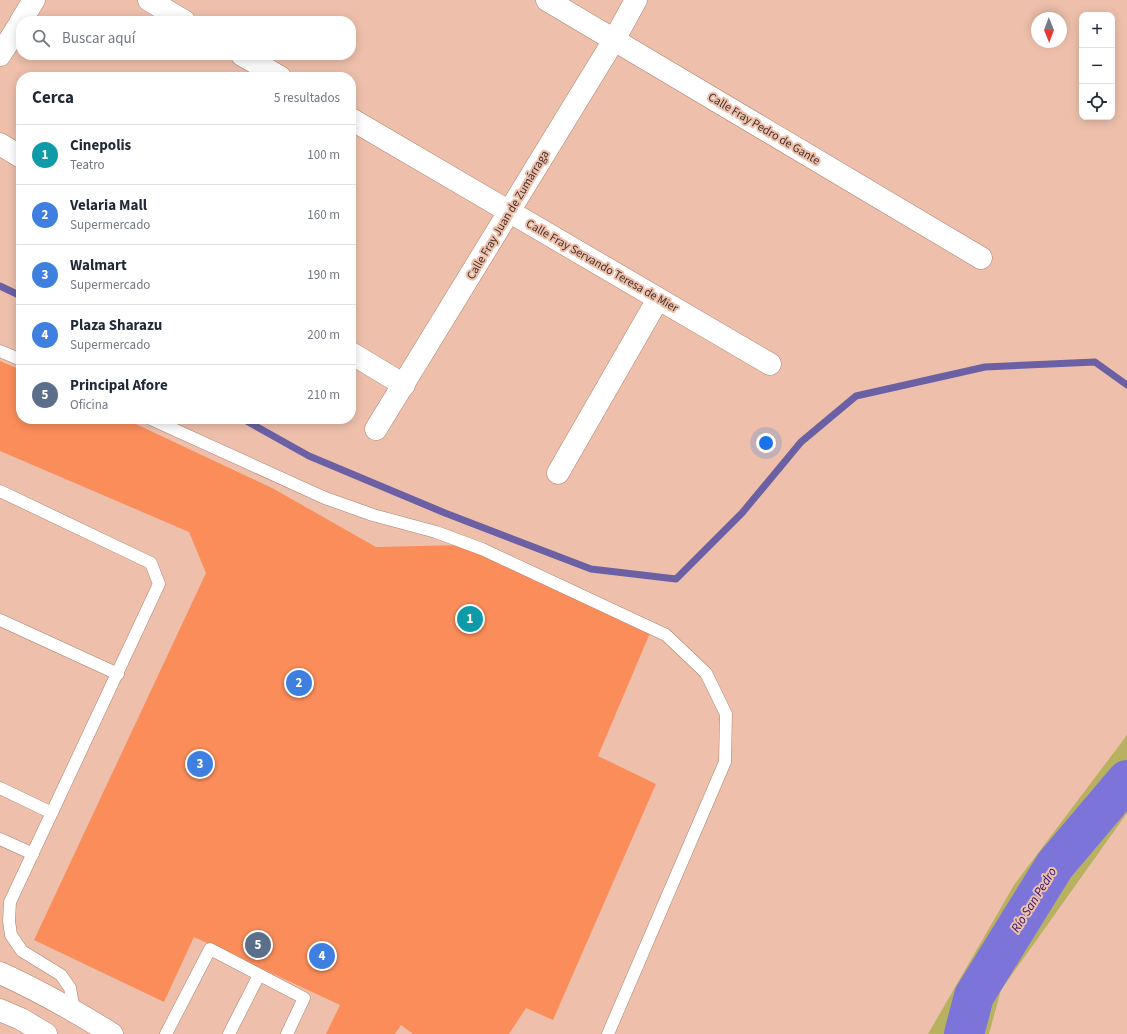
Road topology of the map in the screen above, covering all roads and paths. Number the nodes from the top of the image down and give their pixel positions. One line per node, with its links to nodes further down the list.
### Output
1 (34, 0): 5 (street)
2 (149, 0): 6 (street)
3 (547, 0): 8 (street, Calle Fray Pedro de Gante)
4 (636, 0): 8 (street, Calle Fray Juan de Zumárraga)
5 (24, 16)
6 (176, 16)
7 (16, 29): 9 (street)
8 (614, 40): 15 (street, Calle Fray Juan de Zumárraga); 16 (street, Calle Fray Pedro de Gante)
9 (0, 55)
10 (251, 60): 11 (street)
11 (271, 72)
12 (356, 122): 15 (street, Calle Fray Servando Teresa de Mier)
13 (0, 144): 14 (street)
14 (16, 154)
15 (510, 212): 17 (street, Calle Fray Servando Teresa de Mier); 22 (street, Calle Fray Juan de Zumárraga)
16 (981, 258)
17 (658, 299): 21 (street, Calle Fray Servando Teresa de Mier); 25 (street)
18 (0, 351): 20 (lane)
19 (356, 356): 22 (street)
20 (16, 358)
21 (770, 364)
22 (404, 384): 24 (street, Calle Fray Juan de Zumárraga)
23 (162, 424): 44 (lane)
24 (376, 429)
25 (558, 473)
26 (0, 491): 28 (lane)
27 (0, 620): 28 (lane)
28 (118, 674): 30 (lane)
29 (0, 788): 30 (lane)
30 (52, 813): 32 (lane)
31 (0, 839): 32 (lane)
32 (33, 854): 33 (lane)
33 (10, 902): 34 (lane); 38 (lane)
34 (0, 910)
35 (0, 973): 38 (street)
36 (259, 975): 41 (lane); 42 (lane); 43 (lane)
37 (0, 1010): 39 (street)
38 (74, 1010): 40 (street)
39 (46, 1034)
40 (112, 1034)
41 (166, 1034)
42 (230, 1034)
43 (287, 1034)
44 (608, 1034)

